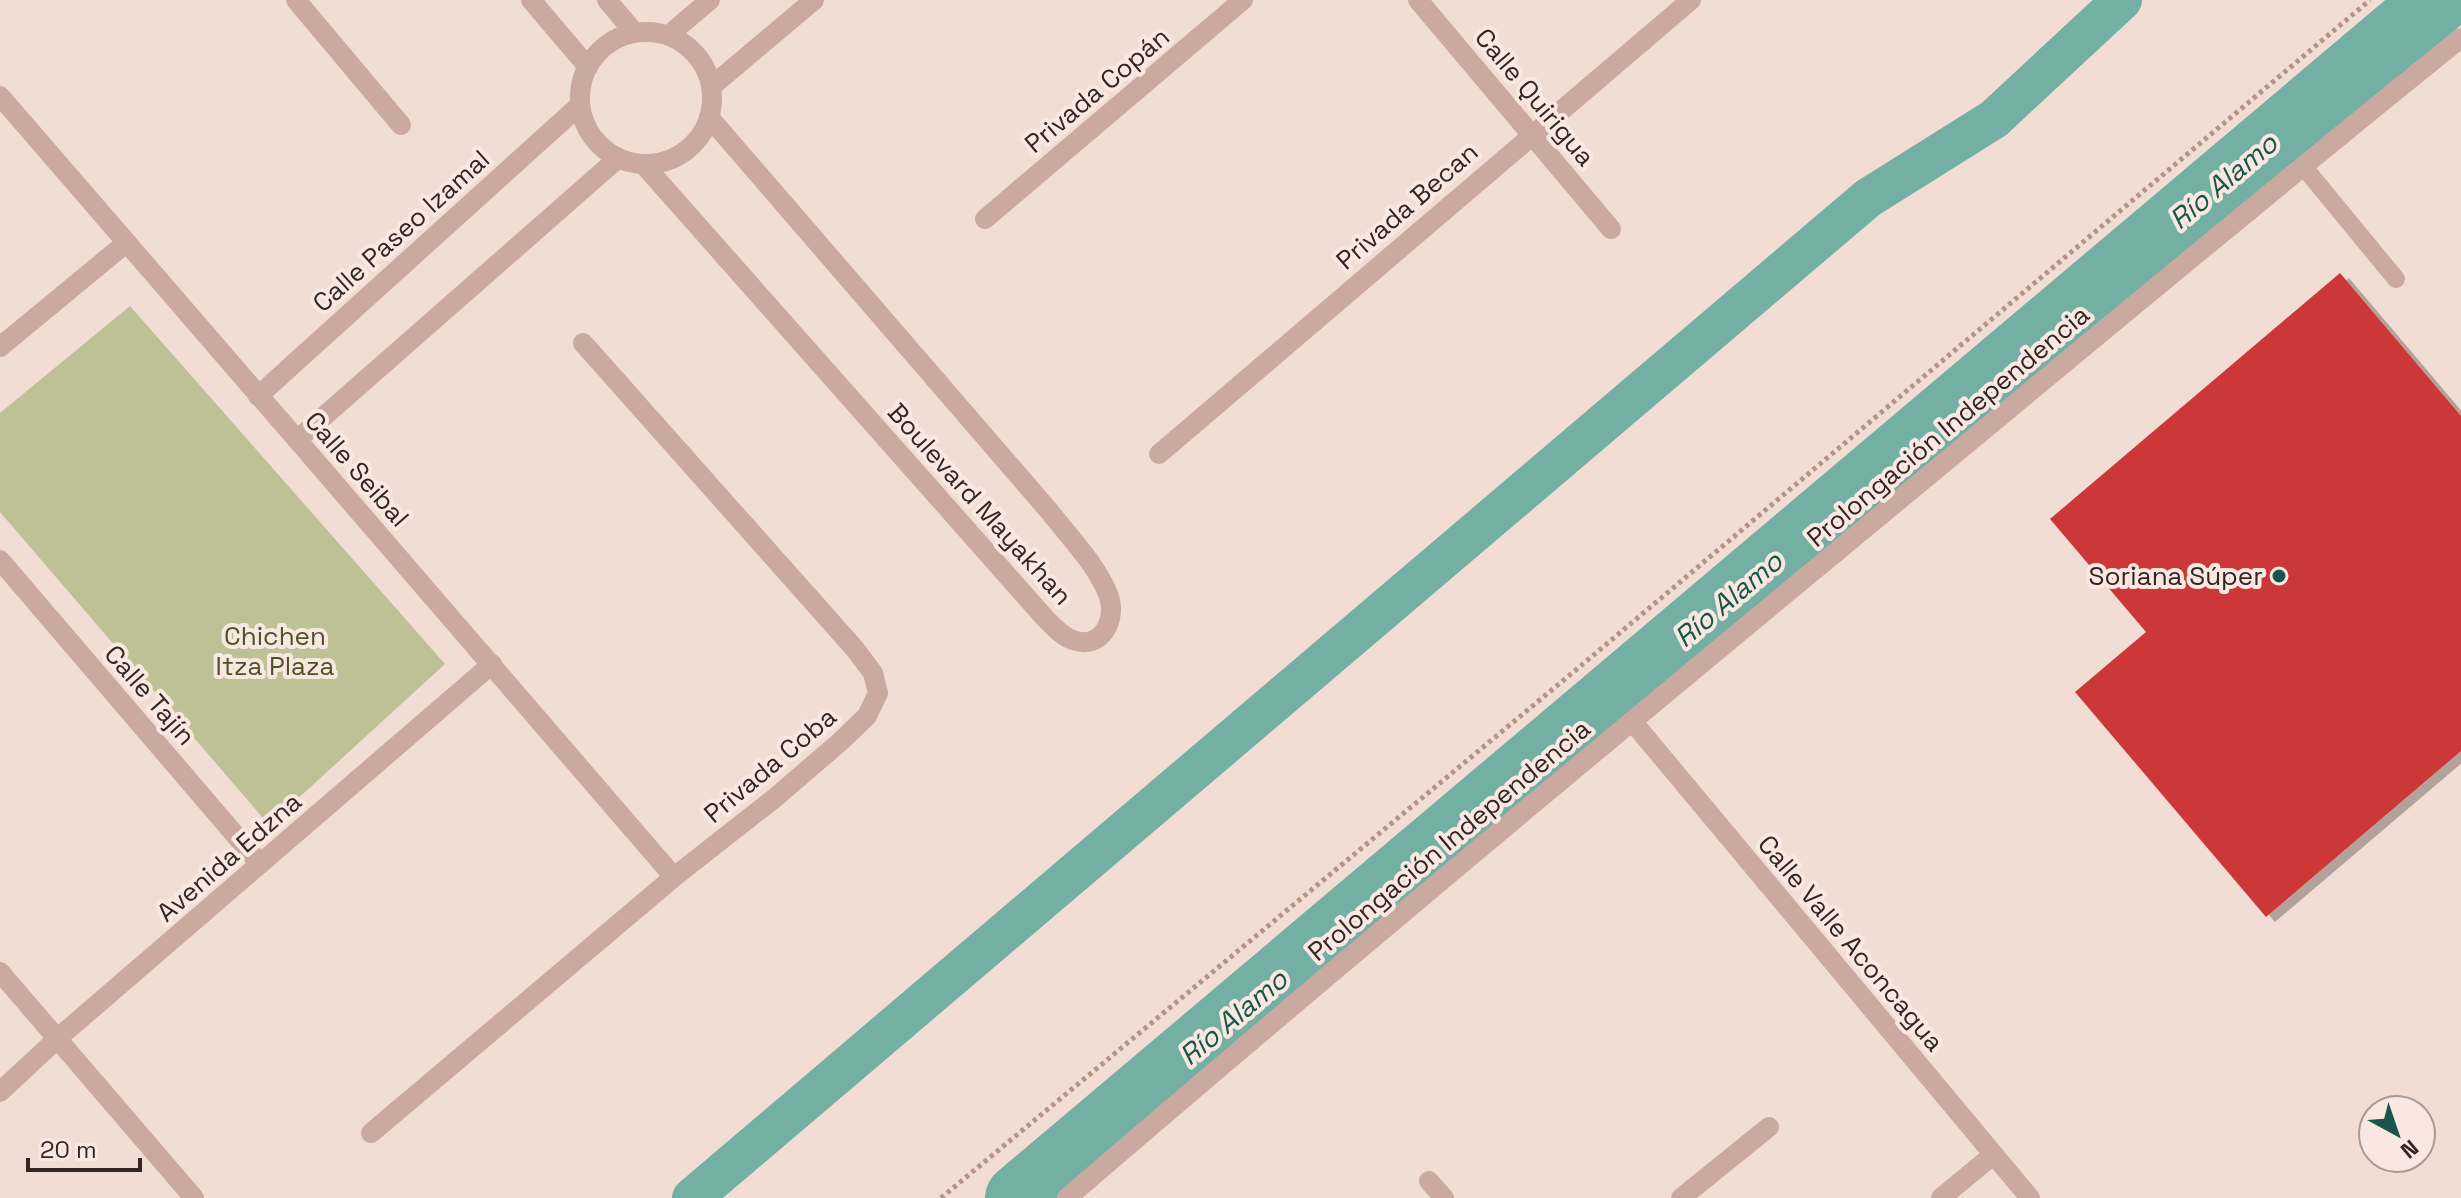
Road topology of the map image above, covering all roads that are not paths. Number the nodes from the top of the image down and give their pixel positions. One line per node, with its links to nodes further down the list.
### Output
1 (296, 0): 17 (street)
2 (531, 0): 12 (street)
3 (607, 0): 9 (street)
4 (710, 0): 10 (street)
5 (814, 0): 13 (street)
6 (1243, 0): 22 (street, Privada Copán)
7 (1418, 0): 18 (street, Calle Quirigua)
8 (1691, 0): 18 (street, Privada Becan)
9 (634, 32): 10 (street); 12 (street)
10 (670, 34): 13 (street)
11 (2461, 38): 21 (street, Prolongación Independencia)
12 (588, 67): 15 (street)
13 (712, 86): 16 (street)
14 (0, 96): 24 (street, Calle Seibal)
15 (580, 105): 19 (street); 28 (street, Calle Paseo Izamal)
16 (709, 117): 20 (street); 20 (street, Boulevard Mayakhan)
17 (401, 125)
18 (1533, 133): 23 (street, Calle Quirigua); 30 (street, Privada Becan)
19 (616, 160): 20 (street); 29 (street)
20 (644, 165)
21 (2303, 166): 25 (lane); 33 (street, Prolongación Independencia)
22 (985, 219)
23 (1611, 229)
24 (126, 243): 27 (street); 28 (street, Calle Seibal)
25 (2396, 279)
26 (583, 343): 35 (street, Privada Coba)
27 (0, 347)
28 (258, 396): 29 (street, Calle Seibal)
29 (297, 440): 32 (street, Calle Seibal)
30 (1159, 454)
31 (0, 560): 34 (street, Calle Tajín)
32 (492, 664): 34 (street, Avenida Edzna); 35 (street, Calle Seibal)
33 (1632, 721): 41 (street, Calle Valle Aconcagua); 45 (street, Prolongación Independencia)
34 (260, 864): 37 (street, Avenida Edzna)
35 (674, 877): 40 (street, Privada Coba)
36 (0, 972): 37 (street)
37 (58, 1038): 38 (street, Avenida Edzna); 44 (street)
38 (0, 1092)
39 (1769, 1127): 47 (street)
40 (371, 1133)
41 (1993, 1155): 43 (street, Calle Valle Aconcagua); 48 (street)
42 (1429, 1181): 46 (street)
43 (2023, 1196)
44 (194, 1198)
45 (1067, 1198)
46 (1444, 1198)
47 (1681, 1198)
48 (1941, 1198)

